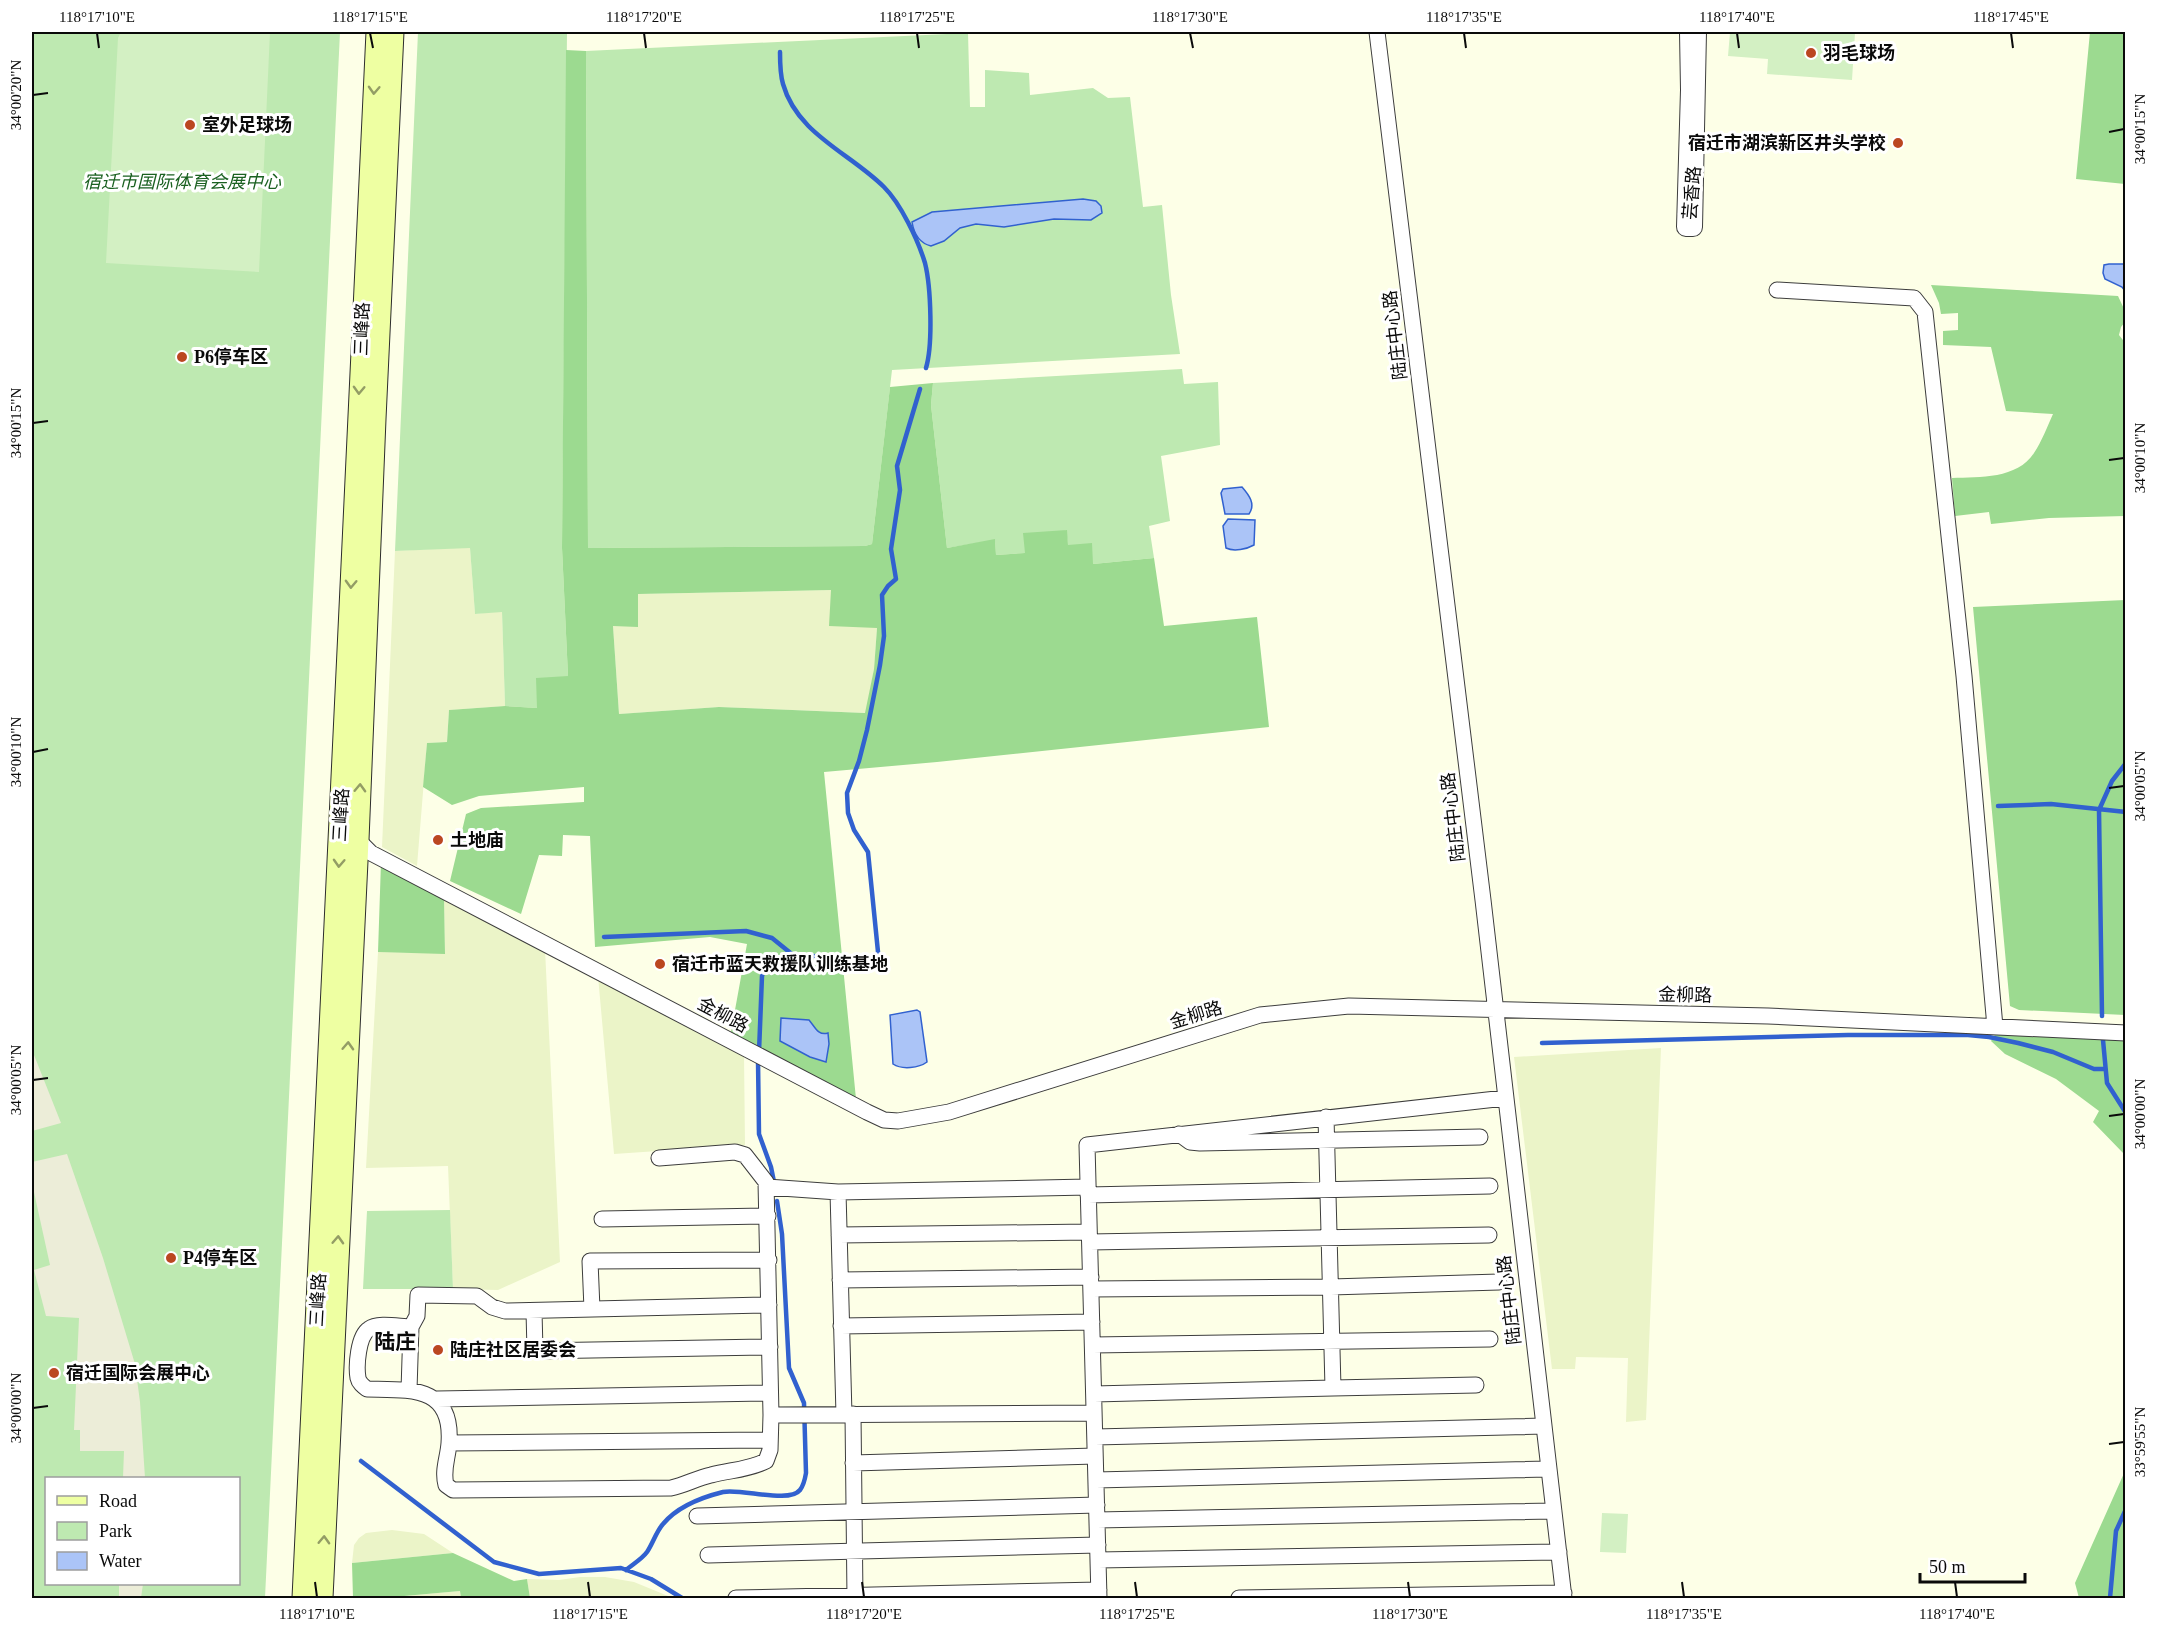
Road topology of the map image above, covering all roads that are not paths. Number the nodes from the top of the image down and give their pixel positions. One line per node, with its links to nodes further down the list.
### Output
1 (377, 32): 44 (main road, 三峰路, one-way to 44)
2 (393, 32): 7 (main road, 三峰路, one-way to 2)
3 (1377, 32): 8 (street, 陆庄中心路)
4 (1689, 32): 5 (street, 芸香路)
5 (1697, 32)
6 (1777, 290): 9 (street)
7 (358, 840): 8 (street, 金柳路); 44 (main road, 三峰路, one-way to 7)
8 (1494, 1010): 9 (street, 金柳路); 11 (street, 陆庄中心路)
9 (1995, 1027): 10 (street, 金柳路)
10 (2126, 1033)
11 (1505, 1098): 12 (street); 54 (street, 陆庄中心路)
12 (1326, 1117): 13 (street); 15 (street)
13 (1179, 1134): 15 (street); 20 (street)
14 (1480, 1137): 15 (street)
15 (1326, 1140): 19 (street)
16 (659, 1158): 18 (street)
17 (1490, 1186): 19 (street)
18 (767, 1187): 21 (street); 22 (street)
19 (1328, 1190): 20 (street); 27 (street)
20 (1088, 1191): 21 (street); 26 (street)
21 (838, 1192): 24 (street)
22 (768, 1216): 23 (street); 28 (street)
23 (602, 1219)
24 (839, 1235): 26 (street); 29 (street)
25 (1489, 1235): 27 (street)
26 (1090, 1237): 27 (street); 31 (street)
27 (1329, 1238): 32 (street)
28 (769, 1260): 33 (street); 34 (street)
29 (840, 1280): 31 (street); 37 (street)
30 (1499, 1282): 32 (street)
31 (1091, 1283): 32 (street); 36 (street)
32 (1330, 1287): 40 (street)
33 (769, 1305): 34 (street); 42 (street)
34 (592, 1309): 35 (street)
35 (534, 1311): 38 (street); 42 (street)
36 (1092, 1322): 37 (street); 41 (street)
37 (841, 1326): 52 (street)
38 (411, 1328): 43 (street); 47 (street)
39 (1490, 1339): 40 (street)
40 (1332, 1341): 41 (street); 46 (street)
41 (1093, 1345): 49 (street)
42 (770, 1347): 48 (street)
43 (358, 1366): 44 (street); 47 (street)
44 (323, 1373): 74 (main road, 三峰路); 75 (main road, 三峰路, one-way to 44)
45 (1476, 1385): 46 (street)
46 (1333, 1388): 49 (street)
47 (409, 1390): 50 (street)
48 (770, 1393): 50 (street); 53 (street)
49 (1094, 1394): 51 (street)
50 (437, 1399): 57 (street)
51 (1094, 1413): 52 (street); 55 (street)
52 (848, 1414): 53 (street); 59 (street)
53 (771, 1415): 56 (street)
54 (1544, 1426): 55 (street); 60 (street, 陆庄中心路)
55 (1095, 1437): 58 (street)
56 (770, 1440): 57 (street); 57 (street)
57 (449, 1443)
58 (1095, 1456): 59 (street); 61 (street)
59 (853, 1463): 63 (street)
60 (1549, 1469): 61 (street); 62 (street, 陆庄中心路)
61 (1096, 1480): 64 (street)
62 (1554, 1511): 64 (street); 68 (street, 陆庄中心路)
63 (854, 1513): 64 (street); 65 (street); 66 (street)
64 (1097, 1513): 67 (street)
65 (697, 1516)
66 (854, 1552): 67 (street); 69 (street); 72 (street)
67 (1098, 1552): 68 (street); 70 (street)
68 (1559, 1552): 71 (street, 陆庄中心路)
69 (708, 1555)
70 (1099, 1594): 72 (street)
71 (1564, 1596): 76 (street)
72 (855, 1597): 73 (street)
73 (736, 1598)
74 (303, 1599)
75 (322, 1599)
76 (1239, 1599)

